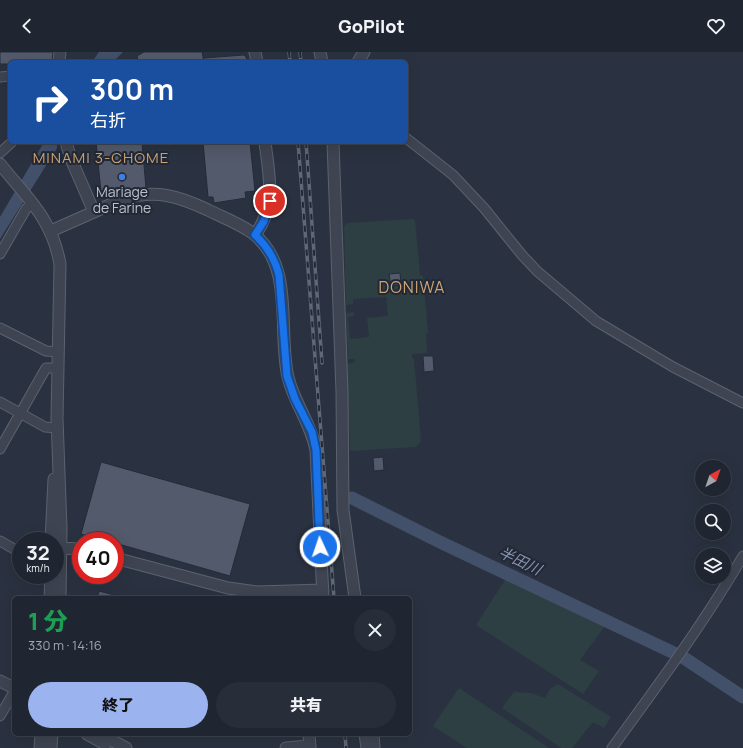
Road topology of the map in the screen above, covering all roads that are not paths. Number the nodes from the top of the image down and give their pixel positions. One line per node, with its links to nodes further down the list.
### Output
1 (408, 140): 17 (street)
2 (10, 144): 6 (street)
3 (67, 144): 9 (street)
4 (265, 144): 11 (street)
5 (333, 144): 31 (street)
6 (0, 153)
7 (0, 164): 8 (street)
8 (31, 201): 10 (street); 12 (street)
9 (94, 212): 10 (street); 11 (street)
10 (51, 231): 14 (street)
11 (255, 235): 28 (street)
12 (0, 254)
13 (0, 328): 14 (street)
14 (58, 352): 15 (street)
15 (58, 368): 18 (street); 19 (street)
16 (0, 402): 18 (street)
17 (743, 403)
18 (20, 413): 19 (street); 20 (street)
19 (58, 433): 21 (street)
20 (0, 449)
21 (57, 532)
22 (0, 541): 23 (street)
23 (12, 548)
24 (743, 556): 51 (street)
25 (124, 560): 28 (street)
26 (51, 584): 29 (street)
27 (59, 584): 30 (street)
28 (323, 594)
29 (50, 596)
30 (60, 596)
31 (355, 596)
32 (0, 681): 33 (street)
33 (12, 687)
34 (12, 695): 35 (street)
35 (0, 716)
36 (41, 736): 44 (street)
37 (52, 736): 45 (street)
38 (91, 736): 46 (street)
39 (104, 736): 47 (street)
40 (309, 736): 43 (street)
41 (364, 736): 49 (street)
42 (373, 736): 50 (street)
43 (310, 747): 48 (street)
44 (40, 748)
45 (52, 748)
46 (112, 748)
47 (126, 748)
48 (286, 748)
49 (366, 748)
50 (374, 748)
51 (612, 748)

